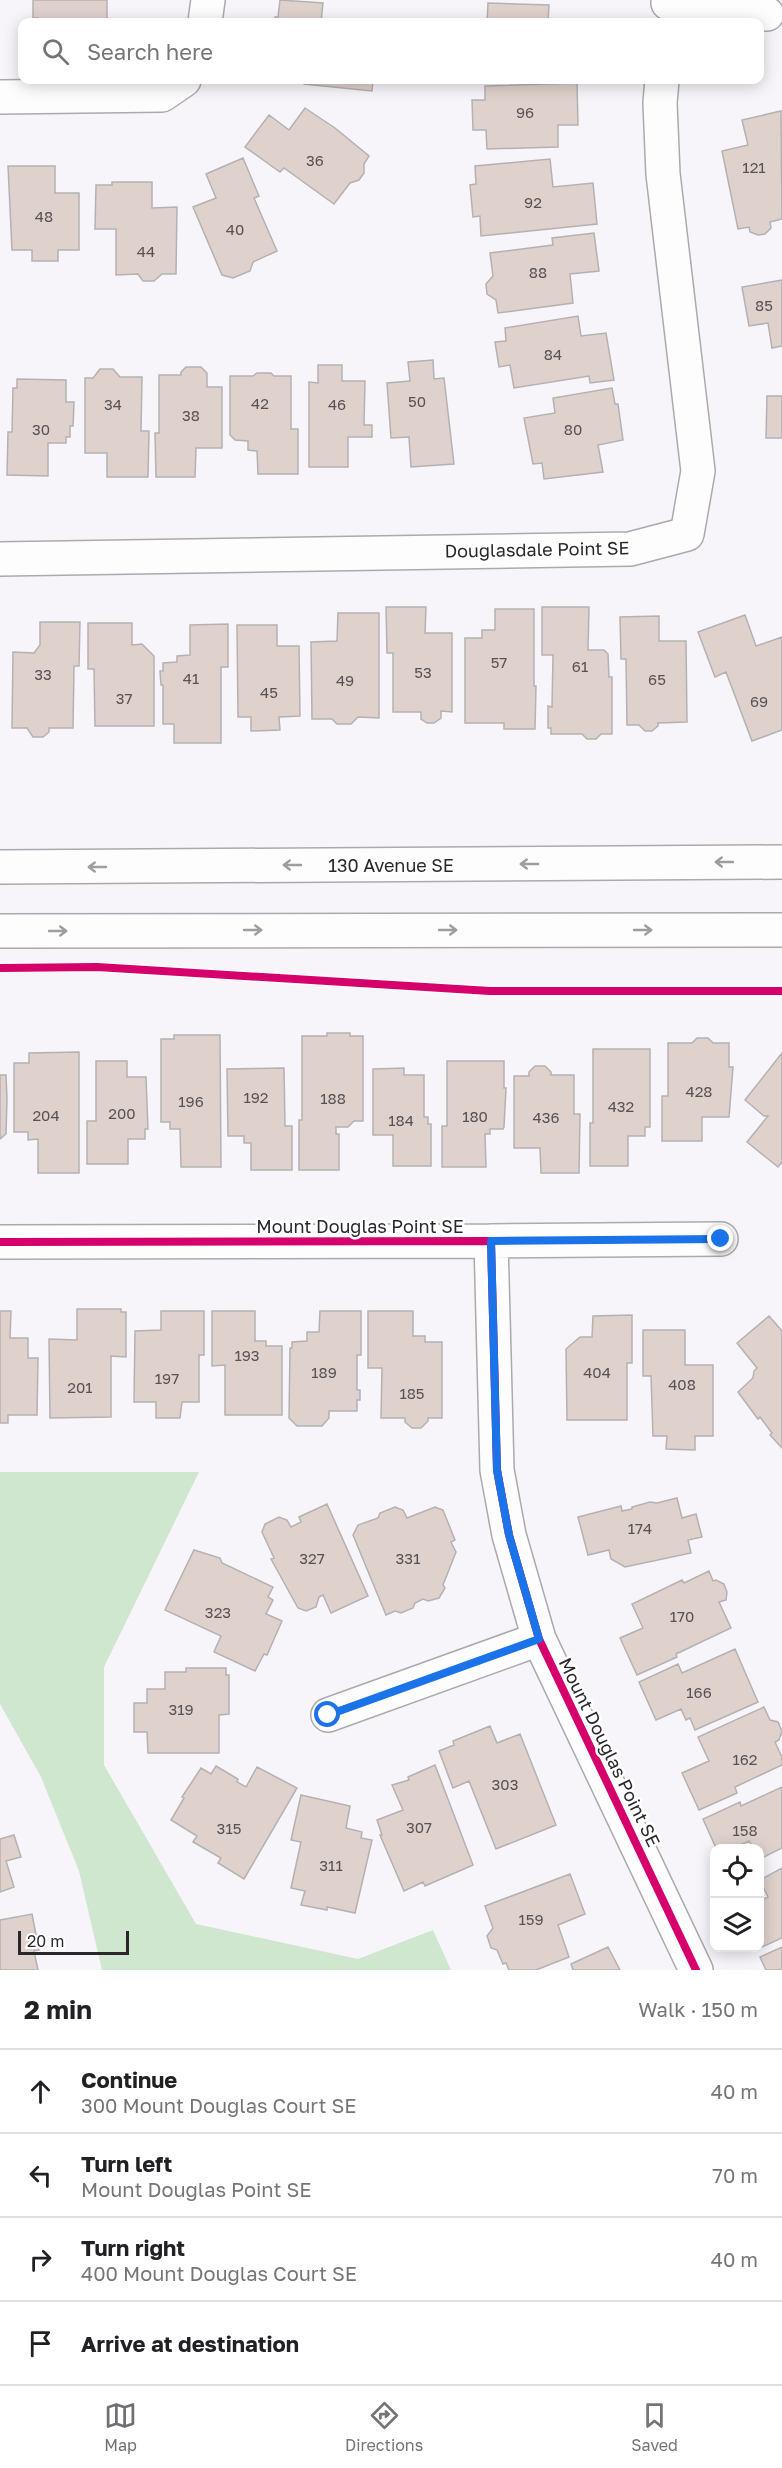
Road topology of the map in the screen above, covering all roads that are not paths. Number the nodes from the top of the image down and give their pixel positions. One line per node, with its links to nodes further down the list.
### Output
1 (208, 0): 4 (street)
2 (668, 9): 3 (street)
3 (767, 14)
4 (206, 18)
5 (178, 84): 7 (street)
6 (662, 84): 8 (street, Douglasdale Point SE)
7 (0, 97)
8 (0, 559)
9 (782, 862): 10 (street, 130 Avenue SE, one-way to 10)
10 (0, 867)
11 (781, 930): 12 (street, one-way to 11)
12 (0, 931)
13 (721, 1239): 14 (street)
14 (491, 1241): 15 (street, Mount Douglas Point SE); 16 (street, Mount Douglas Point SE)
15 (0, 1242)
16 (539, 1639): 17 (street); 18 (street, Mount Douglas Point SE)
17 (328, 1715)
18 (696, 1970)

